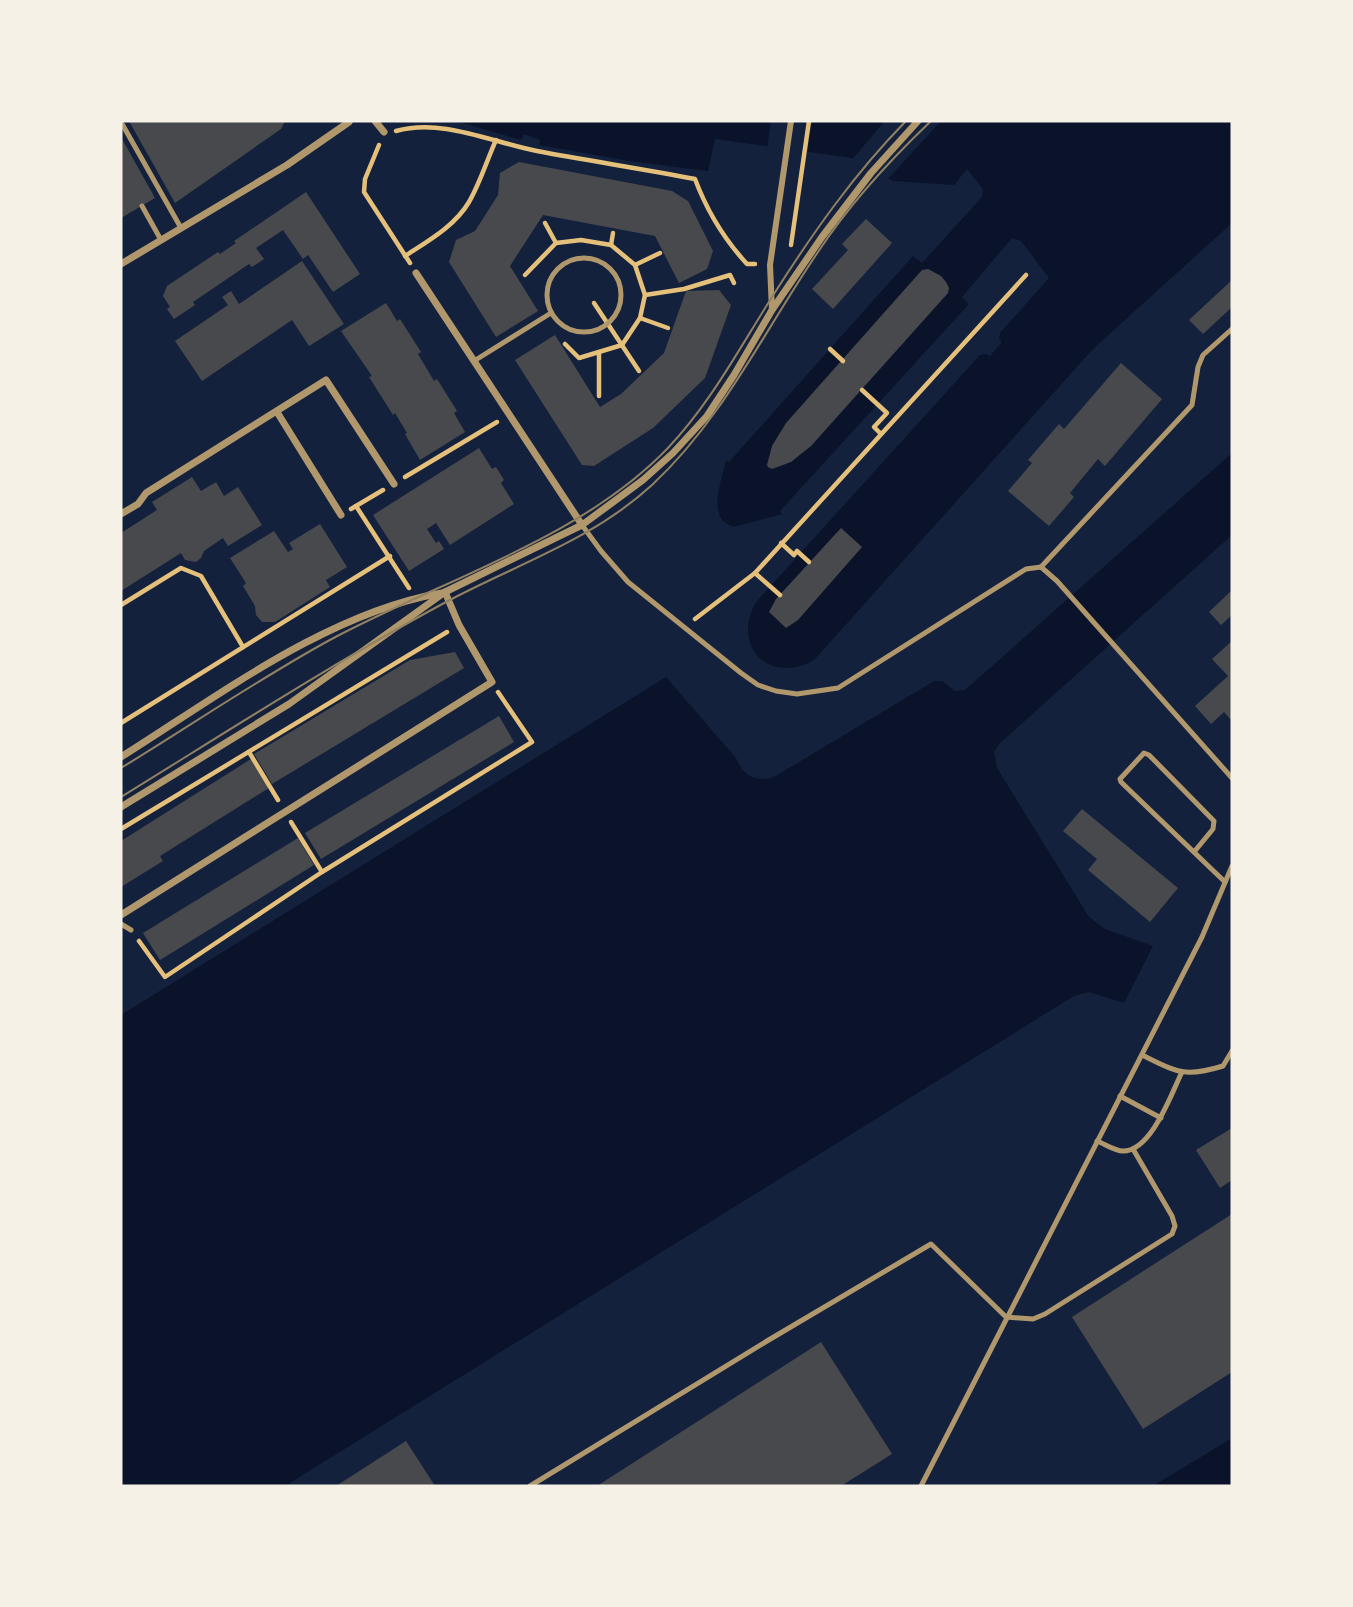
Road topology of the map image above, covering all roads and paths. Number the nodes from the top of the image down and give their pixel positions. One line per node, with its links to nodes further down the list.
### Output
1 (349, 121): 11 (street)
2 (375, 121): 7 (street)
3 (791, 121): 21 (street)
4 (809, 121): 16 (path)
5 (918, 121): 28 (street)
6 (121, 122): 11 (lane)
7 (384, 132): 8 (path); 18 (path)
8 (496, 140): 18 (path); 21 (path)
9 (142, 206): 13 (lane)
10 (545, 223): 14 (path)
11 (181, 228): 13 (street)
12 (613, 233): 15 (path)
13 (161, 240): 19 (street)
14 (556, 243): 15 (path); 23 (path)
15 (611, 244): 20 (path)
16 (791, 245)
17 (660, 253): 20 (path)
18 (405, 256): 22 (path)
19 (121, 264)
20 (635, 265): 26 (path)
21 (770, 265): 28 (street)
22 (416, 273): 37 (street)
23 (525, 275)
24 (1026, 275): 44 (path)
25 (734, 283): 26 (path)
26 (645, 295): 30 (path)
27 (594, 303): 34 (path)
28 (772, 310): 49 (street)
29 (551, 313): 29 (lane); 37 (lane)
30 (640, 318): 31 (path); 34 (path)
31 (668, 328)
32 (1232, 329): 53 (lane)
33 (565, 344): 36 (path)
34 (622, 345): 36 (path); 39 (path)
35 (830, 349): 38 (path)
36 (599, 352): 41 (path)
37 (474, 361): 43 (street)
38 (843, 361)
39 (639, 371)
40 (862, 390): 44 (path)
41 (599, 396)
42 (277, 412): 45 (street); 47 (street); 48 (street)
43 (509, 415): 45 (path); 49 (street)
44 (880, 433): 50 (path)
45 (394, 484): 46 (path)
46 (356, 506): 48 (path); 51 (path)
47 (121, 514)
48 (341, 515)
49 (582, 525): 55 (street); 60 (lane)
50 (782, 543): 52 (path); 54 (path)
51 (390, 556): 57 (path); 61 (path)
52 (809, 562)
53 (1041, 567): 60 (lane); 65 (lane)
54 (755, 573): 56 (path); 60 (path)
55 (444, 592): 57 (street); 59 (street); 66 (street)
56 (780, 595)
57 (415, 597): 64 (street)
58 (121, 605): 61 (path)
59 (459, 625): 62 (street); 67 (path)
60 (685, 628)
61 (243, 647): 63 (path)
62 (492, 682): 71 (street); 73 (path)
63 (121, 723)
64 (121, 757)
65 (1232, 778)
66 (121, 807)
67 (121, 829)
68 (1194, 852): 68 (lane); 70 (lane)
69 (1232, 866): 70 (lane)
70 (1225, 882): 75 (lane)
71 (121, 915)
72 (121, 924): 73 (lane)
73 (131, 930)
74 (1232, 1051): 76 (lane)
75 (1142, 1055): 78 (lane); 79 (lane)
76 (1223, 1066): 77 (lane); 78 (lane)
77 (1232, 1070)
78 (1181, 1074): 80 (lane)
79 (1120, 1096): 80 (lane); 81 (lane)
80 (1161, 1118): 82 (lane)
81 (1097, 1141): 82 (lane); 83 (lane)
82 (1133, 1149): 83 (lane)
83 (1006, 1317): 84 (lane); 85 (lane)
84 (530, 1486)
85 (921, 1486)

